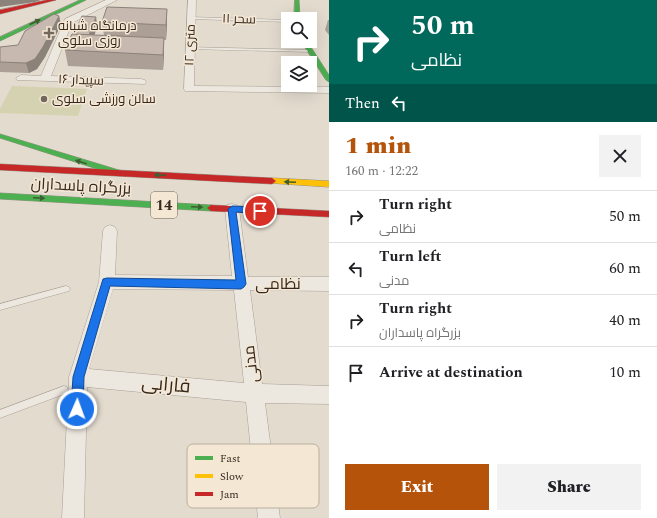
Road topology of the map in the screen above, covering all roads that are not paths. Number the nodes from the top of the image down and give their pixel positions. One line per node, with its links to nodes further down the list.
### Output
1 (54, 0): 7 (main road)
2 (84, 0): 12 (main road, one-way to 2)
3 (113, 0): 8 (street)
4 (192, 0): 10 (street, ۱۲ متری)
5 (297, 0): 6 (main road)
6 (296, 12)
7 (0, 13): 12 (main road)
8 (77, 17): 9 (street); 18 (street)
9 (99, 18)
10 (191, 18): 11 (lane, سحر ۱۱); 14 (street, ۱۲ متری)
11 (281, 21)
12 (11, 34): 13 (main road)
13 (0, 39)
14 (189, 48): 16 (lane); 21 (street, ۱۲ متری)
15 (308, 48): 16 (main road)
16 (310, 51): 19 (main road)
17 (21, 78): 18 (street, سپیدار ۱۶)
18 (45, 78): 20 (street, سپیدار ۱۶)
19 (329, 80)
20 (141, 82)
21 (329, 90)
22 (0, 136): 24 (main road, one-way to 22)
23 (0, 167): 24 (main road, بزرگراه پاسداران / 14)
24 (119, 173): 25 (main road, بزرگراه پاسداران / 14, one-way to 24)
25 (329, 184)
26 (0, 197): 27 (main road, بزرگراه پاسداران / 14, one-way to 27)
27 (232, 209): 28 (main road, بزرگراه پاسداران / 14); 31 (street, مدنی)
28 (329, 214)
29 (110, 231): 30 (street)
30 (107, 282): 31 (street, نظامی); 35 (street)
31 (241, 284): 32 (street, نظامی); 37 (street, مدنی)
32 (329, 284)
33 (66, 289): 34 (lane)
34 (0, 306)
35 (78, 377): 37 (street, فارابی); 42 (street)
36 (64, 390): 39 (lane)
37 (254, 393): 38 (street, فارابی); 40 (street, مدنی)
38 (329, 394)
39 (0, 414)
40 (260, 444)
41 (268, 508): 43 (street, مدنی)
42 (73, 518)
43 (269, 518)

